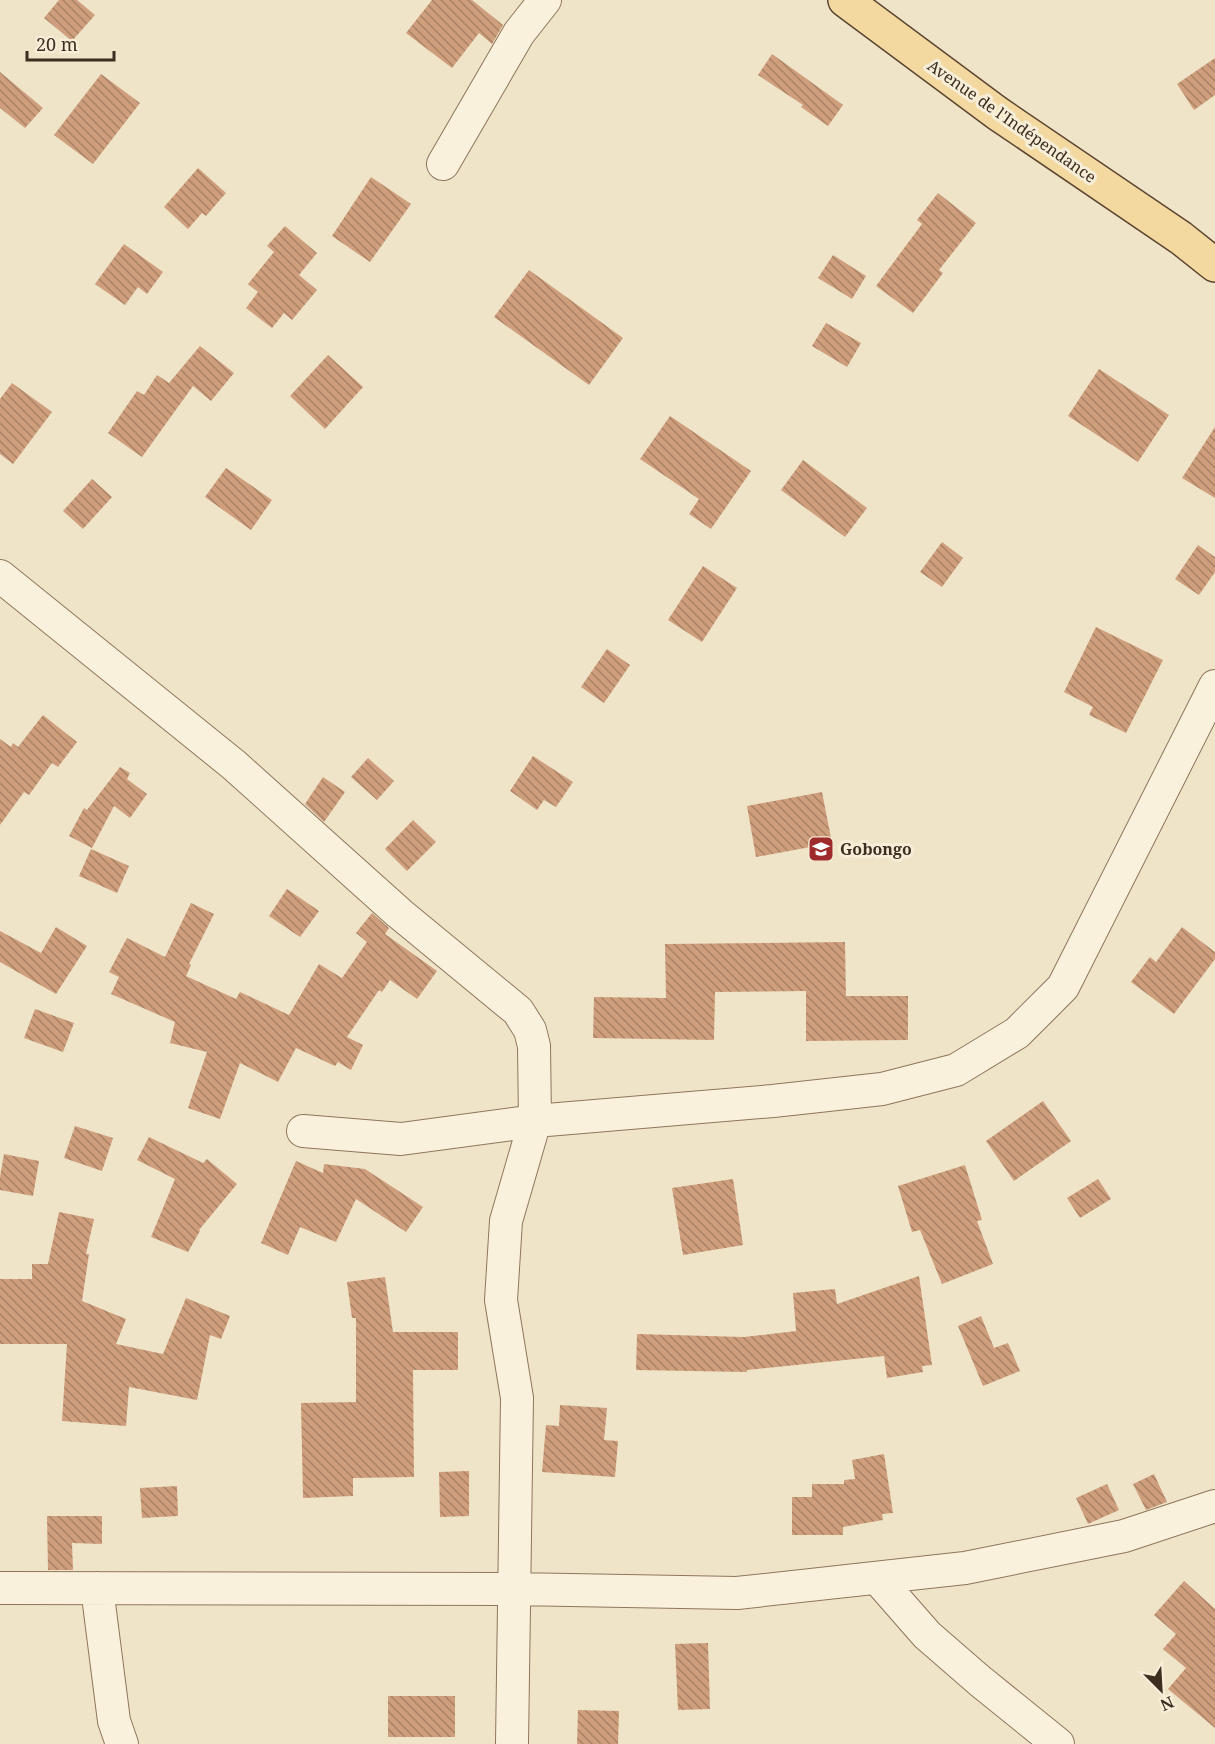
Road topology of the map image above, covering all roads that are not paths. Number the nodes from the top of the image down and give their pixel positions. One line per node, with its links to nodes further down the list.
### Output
1 (544, 0): 3 (street)
2 (845, 0): 4 (main road, Avenue de l'Indépendance)
3 (443, 164)
4 (1181, 238): 5 (main road, Avenue de l'Indépendance); 6 (main road, Avenue de l'Indépendance)
5 (1215, 248)
6 (1215, 265)
7 (0, 576): 9 (street)
8 (1215, 686): 9 (street)
9 (535, 1121): 10 (street); 15 (street)
10 (303, 1131)
11 (1215, 1506): 12 (street)
12 (878, 1579): 15 (street); 18 (street)
13 (0, 1588): 14 (street)
14 (98, 1588): 15 (street); 16 (street)
15 (514, 1589): 17 (street)
16 (122, 1744)
17 (512, 1744)
18 (1058, 1744)

